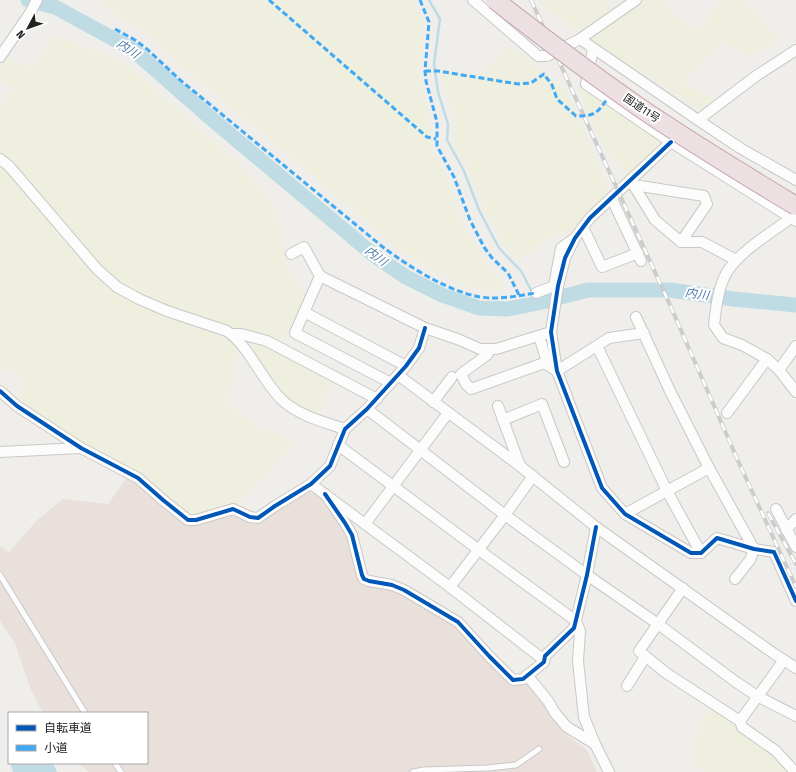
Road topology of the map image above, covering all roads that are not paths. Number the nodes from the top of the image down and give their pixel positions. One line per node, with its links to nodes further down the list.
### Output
1 (37, 0): 10 (street)
2 (473, 0): 6 (street)
3 (495, 0): 18 (highway, 国道11号, bridge)
4 (512, 0): 6 (street); 16 (highway, 国道11号)
5 (636, 0): 7 (street)
6 (504, 26): 7 (street)
7 (580, 39): 8 (street)
8 (594, 49): 11 (street); 12 (street)
9 (796, 50): 11 (street)
10 (0, 57)
11 (698, 120): 14 (street)
12 (671, 142): 15 (street); 18 (street)
13 (0, 158): 31 (street)
14 (796, 180)
15 (632, 183): 17 (street); 21 (street); 21 (street)
16 (796, 192)
17 (612, 198): 19 (street); 19 (street)
18 (794, 215): 23 (street)
19 (583, 227): 20 (street)
20 (575, 238): 25 (street); 29 (street)
21 (681, 242): 23 (street)
22 (291, 254): 24 (street)
23 (736, 260): 36 (street)
24 (320, 276): 26 (street); 28 (street)
25 (536, 293)
26 (304, 312): 38 (street); 43 (street)
27 (636, 317): 30 (street)
28 (425, 328): 35 (street); 38 (street)
29 (551, 332): 32 (street); 40 (street)
30 (644, 333): 33 (street); 60 (street)
31 (231, 334): 46 (street); 53 (street)
32 (539, 336): 35 (street); 37 (street)
33 (596, 346): 40 (street); 64 (street)
34 (796, 346): 39 (street)
35 (490, 349): 37 (street)
36 (768, 359): 39 (street); 50 (street)
37 (548, 365): 40 (street)
38 (406, 366): 41 (street)
39 (779, 370): 45 (street)
40 (557, 371): 67 (street)
41 (398, 375): 43 (street); 47 (street)
42 (452, 376): 47 (street)
43 (390, 383): 46 (street)
44 (0, 391): 55 (street)
45 (796, 392)
46 (377, 399): 49 (street)
47 (433, 402): 51 (street)
48 (498, 406): 52 (street)
49 (367, 409): 53 (street); 56 (street)
50 (727, 413)
51 (448, 414): 56 (street); 59 (street)
52 (503, 420): 58 (street); 59 (street)
53 (345, 429): 54 (street)
54 (338, 445): 62 (street); 63 (street)
55 (81, 448): 57 (street); 62 (street)
56 (420, 450): 63 (street); 68 (street)
57 (0, 452)
58 (564, 462)
59 (520, 466): 61 (street)
60 (709, 468): 64 (street); 74 (street)
61 (533, 476): 68 (street); 71 (street)
62 (311, 484): 65 (street)
63 (393, 486): 70 (street); 75 (street)
64 (667, 491): 67 (street); 76 (street)
65 (325, 494): 70 (street); 89 (street)
66 (776, 509): 72 (street)
67 (625, 514): 76 (street)
68 (505, 515): 75 (street); 78 (street)
69 (796, 519): 72 (street)
70 (365, 524): 80 (street)
71 (596, 526): 78 (street); 81 (street)
72 (786, 530): 73 (street)
73 (796, 547)
74 (754, 549): 76 (street); 79 (street); 82 (street)
75 (478, 550): 80 (street); 83 (street)
76 (701, 553)
77 (0, 575): 92 (lane)
78 (587, 575): 83 (street); 84 (street)
79 (735, 579)
80 (450, 587): 85 (street)
81 (683, 588): 84 (street); 87 (street)
82 (796, 601)
83 (576, 621): 85 (street); 95 (street)
84 (658, 624): 86 (street); 91 (street)
85 (545, 656): 89 (street)
86 (645, 657): 90 (street); 94 (street)
87 (784, 660): 88 (street); 91 (street)
88 (796, 668)
89 (527, 675): 95 (street)
90 (627, 686)
91 (757, 696): 93 (street); 94 (street)
92 (84, 712)
93 (796, 716)
94 (740, 721): 99 (street)
95 (595, 744): 98 (street)
96 (539, 750): 97 (lane)
97 (413, 772)
98 (609, 772)
99 (795, 772)

